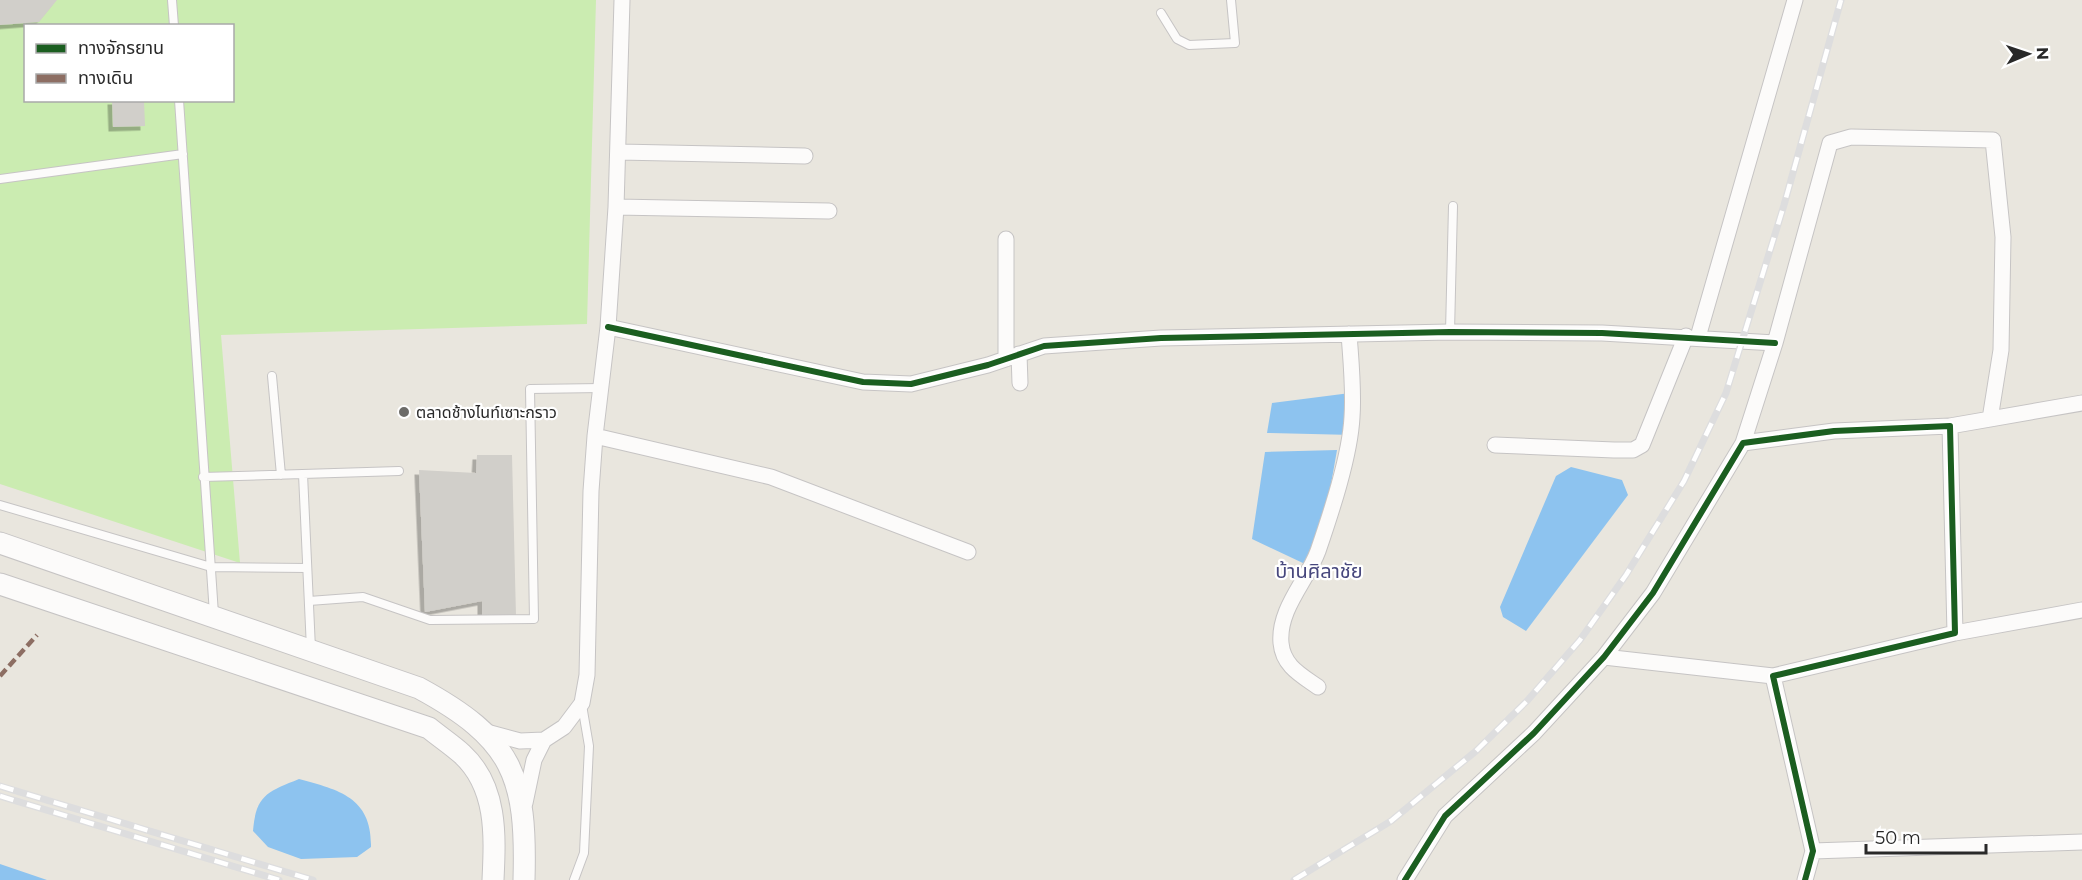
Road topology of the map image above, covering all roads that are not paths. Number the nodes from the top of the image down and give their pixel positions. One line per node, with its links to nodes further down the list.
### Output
1 (172, 0): 6 (lane)
2 (622, 0): 8 (street)
3 (1231, 0): 5 (lane)
4 (1795, 0): 19 (street)
5 (1161, 13)
6 (174, 24)
7 (179, 102): 9 (lane)
8 (618, 152): 10 (street); 13 (street)
9 (183, 154): 11 (lane); 34 (lane)
10 (805, 156)
11 (0, 179)
12 (1453, 206): 17 (lane)
13 (616, 207): 14 (street); 16 (street)
14 (829, 211)
15 (1006, 239): 21 (street)
16 (608, 327): 21 (street); 24 (street)
17 (1450, 332): 18 (street); 19 (street)
18 (1349, 334): 21 (street); 48 (street)
19 (1692, 336): 20 (street); 30 (street)
20 (1775, 343): 26 (street); 29 (street)
21 (1012, 356): 23 (street)
22 (272, 376): 33 (lane)
23 (1020, 383)
24 (600, 388): 28 (street); 41 (lane)
25 (2082, 403): 26 (street)
26 (1990, 419): 27 (street)
27 (1950, 426): 29 (street); 44 (street)
28 (595, 436): 37 (street); 49 (street)
29 (1743, 443): 46 (street)
30 (1495, 445)
31 (399, 471): 32 (lane)
32 (303, 474): 33 (lane); 39 (lane)
33 (281, 475): 34 (lane)
34 (203, 477): 38 (lane)
35 (0, 505): 38 (lane)
36 (0, 543): 43 (main road)
37 (968, 552)
38 (211, 567): 39 (lane); 43 (lane)
39 (308, 568): 41 (lane)
40 (0, 584): 55 (main road)
41 (309, 601): 45 (lane)
42 (2082, 610): 44 (street)
43 (215, 617): 45 (main road)
44 (1954, 633): 47 (street)
45 (311, 651): 50 (main road)
46 (1604, 657): 47 (street); 58 (street)
47 (1773, 676): 54 (street)
48 (1318, 687)
49 (582, 703): 51 (street); 57 (lane)
50 (483, 730): 51 (street); 52 (main road)
51 (544, 740): 52 (street)
52 (524, 815): 56 (main road)
53 (2082, 842): 54 (street)
54 (1813, 851): 59 (street)
55 (493, 880)
56 (524, 880)
57 (574, 880)
58 (1405, 880)
59 (1805, 880)

